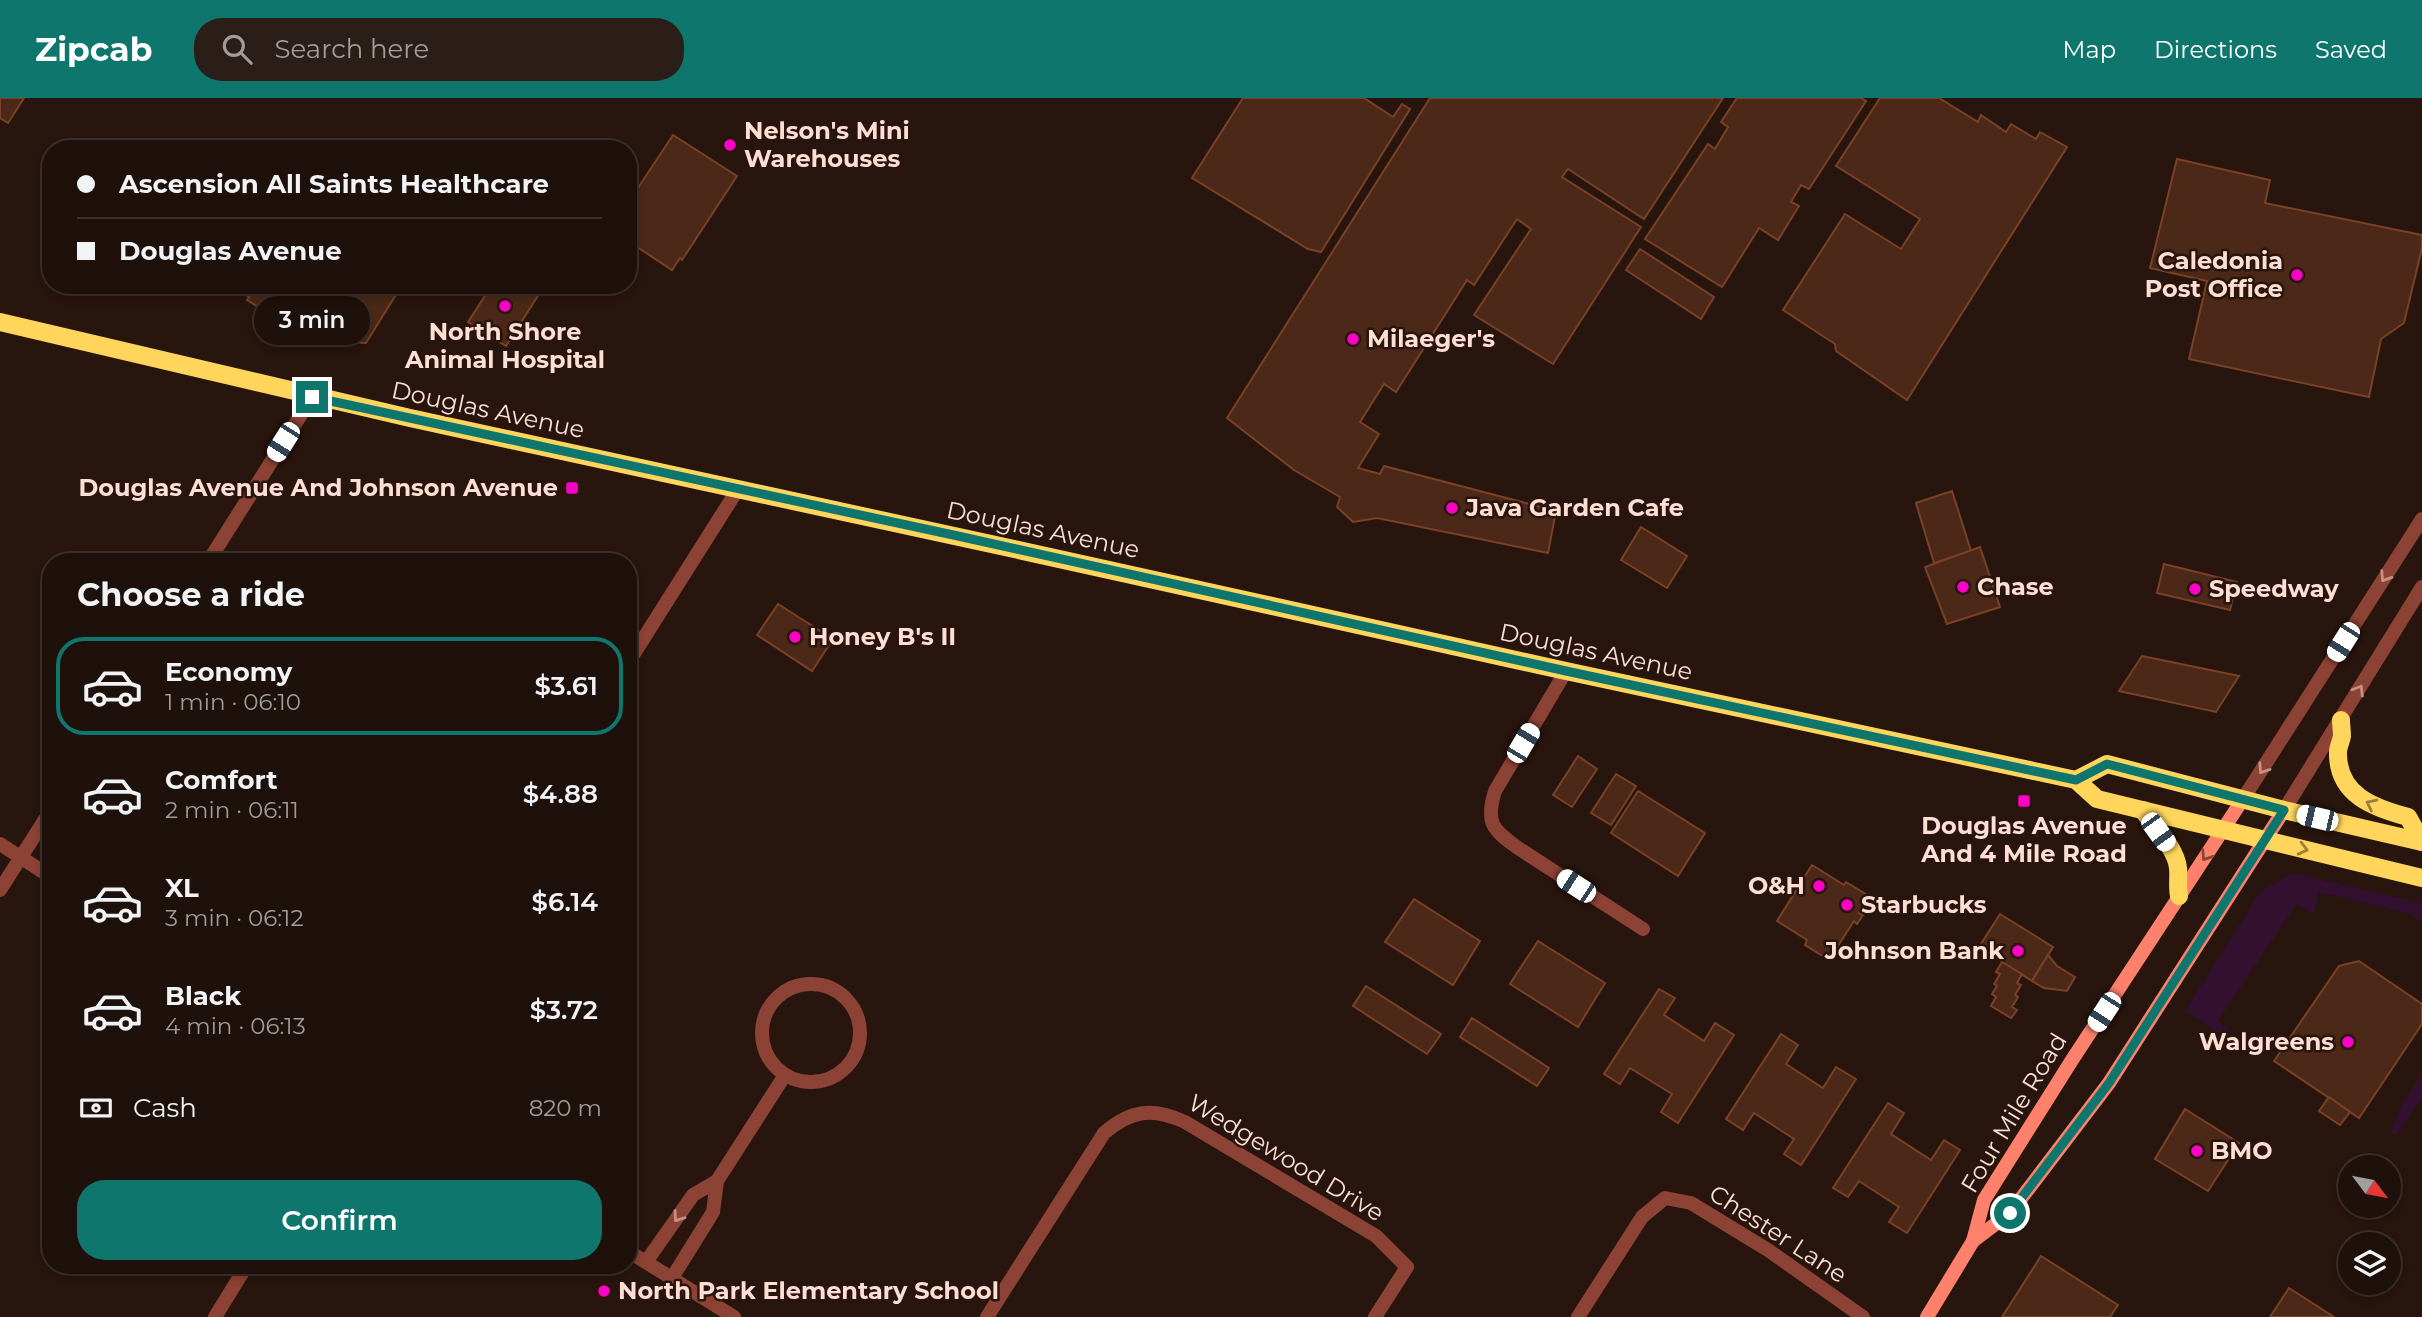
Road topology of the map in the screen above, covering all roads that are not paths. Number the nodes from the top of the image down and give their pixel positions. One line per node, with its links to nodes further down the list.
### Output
1 (0, 322): 2 (main road, Douglas Avenue)
2 (312, 397): 3 (main road, Douglas Avenue); 5 (street)
3 (738, 489): 7 (street); 8 (main road, Douglas Avenue)
4 (2422, 519): 11 (street, Four Mile Road, one-way to 11)
5 (214, 553)
6 (2422, 587): 9 (street, Four Mile Road, one-way to 6)
7 (637, 649)
8 (1566, 671): 10 (main road, Douglas Avenue); 24 (street)
9 (2341, 720): 13 (street, Four Mile Road); 17 (main road, one-way to 9)
10 (2076, 780): 11 (main road); 12 (main road, Douglas Avenue)
11 (2243, 799): 13 (main road); 15 (main road, Four Mile Road)
12 (2143, 810): 15 (main road, Douglas Avenue); 23 (main road)
13 (2284, 810): 16 (main road, Four Mile Road); 17 (main road)
14 (42, 824): 19 (street)
15 (2223, 830): 16 (main road, Douglas Avenue); 23 (main road, Four Mile Road, one-way to 23)
16 (2265, 840): 21 (main road, Douglas Avenue, one-way to 21); 27 (main road, Four Mile Road)
17 (2422, 842)
18 (0, 844): 19 (street)
19 (21, 857): 20 (street); 22 (street)
20 (42, 871)
21 (2422, 878)
22 (0, 890)
23 (2179, 897): 27 (main road, Four Mile Road)
24 (1643, 929)
25 (785, 1075): 25 (street); 26 (street)
26 (718, 1181): 29 (street, one-way to 29); 31 (street)
27 (1973, 1241): 38 (main road, Four Mile Road)
28 (637, 1256): 29 (street)
29 (646, 1262): 31 (street)
30 (241, 1274): 32 (street)
31 (672, 1278): 33 (street)
32 (215, 1317)
33 (734, 1317)
34 (987, 1317): 35 (street, Wedgewood Drive)
35 (1375, 1317)
36 (1578, 1317): 37 (street, Chester Lane)
37 (1863, 1317)
38 (1927, 1317)

